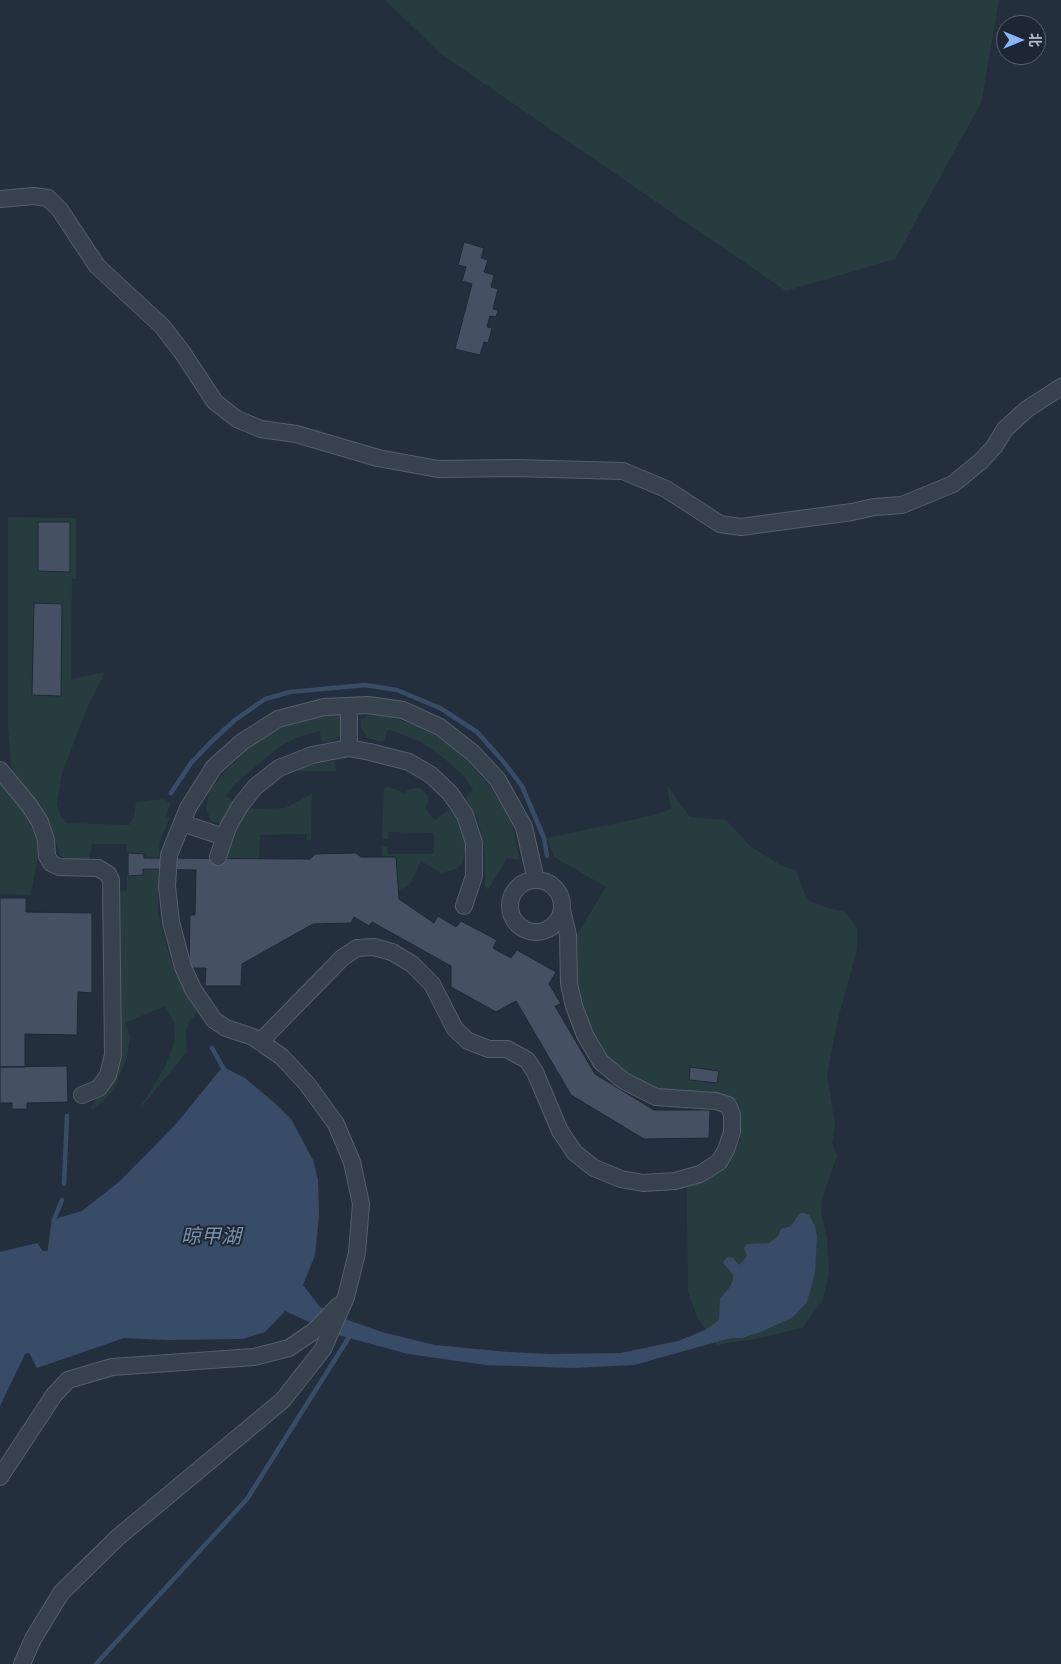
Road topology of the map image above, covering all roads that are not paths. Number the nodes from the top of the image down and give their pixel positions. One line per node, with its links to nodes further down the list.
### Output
1 (0, 199): 2 (street)
2 (1061, 387)
3 (349, 706): 4 (street); 6 (street); 9 (street)
4 (349, 748): 7 (street); 10 (street)
5 (0, 770): 13 (street)
6 (182, 822): 7 (street); 12 (street)
7 (224, 837): 8 (street)
8 (218, 857)
9 (536, 880): 11 (street); 11 (street)
10 (464, 906)
11 (562, 910): 12 (street)
12 (260, 1042): 14 (street)
13 (82, 1094)
14 (346, 1297): 15 (street); 16 (street)
15 (0, 1477)
16 (22, 1664)

